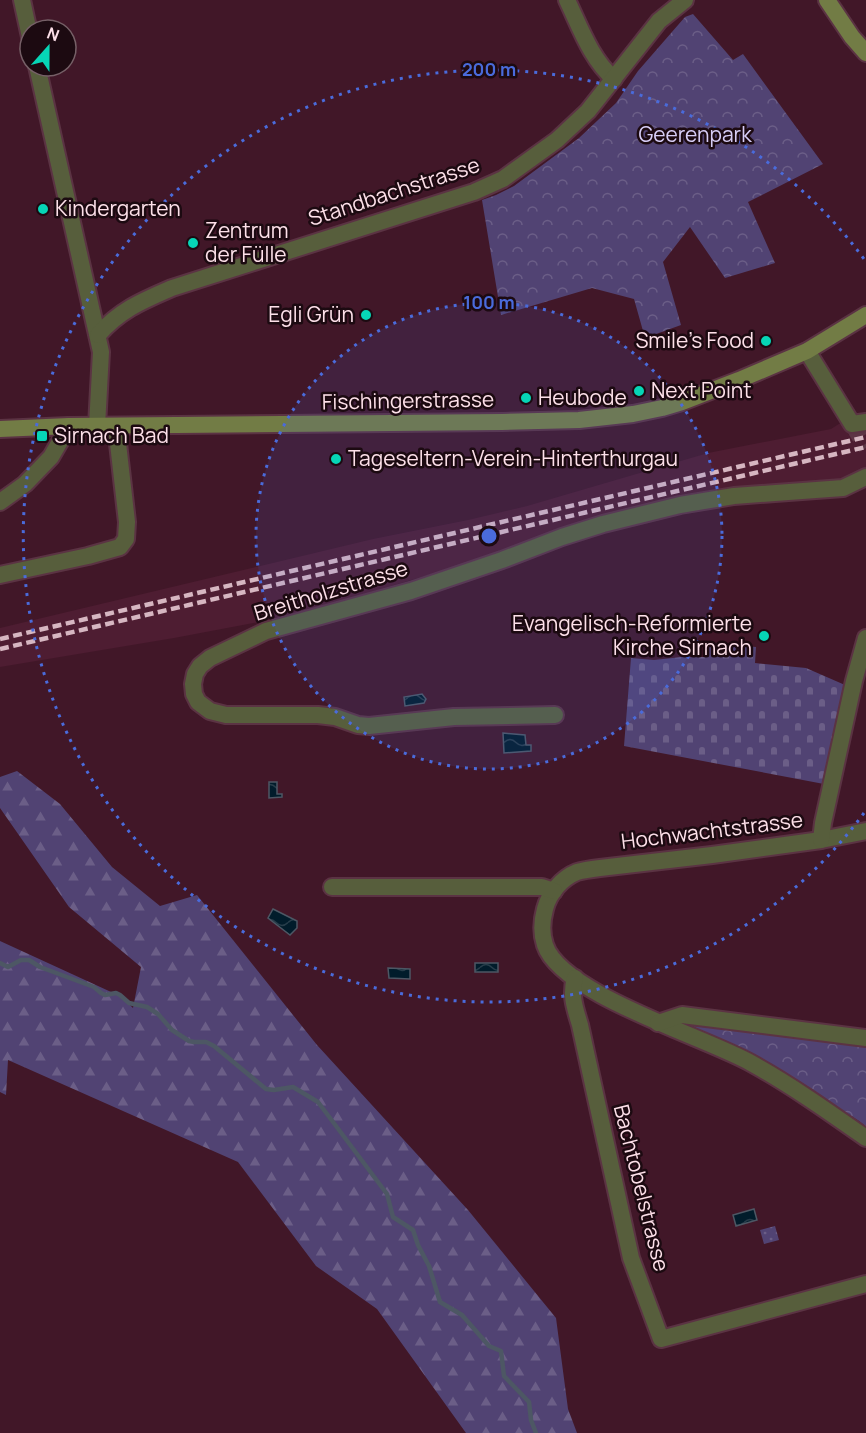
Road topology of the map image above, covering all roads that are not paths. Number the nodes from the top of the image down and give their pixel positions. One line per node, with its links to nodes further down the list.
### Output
1 (22, 0): 5 (street)
2 (567, 0): 8 (street)
3 (827, 0): 6 (main road)
4 (678, 2): 8 (street, Standbachstrasse)
5 (26, 18)
6 (866, 53)
7 (40, 78): 10 (street)
8 (614, 80): 10 (street, Standbachstrasse)
9 (866, 315): 11 (main road, Fischingerstrasse)
10 (98, 335): 14 (street)
11 (807, 351): 12 (street); 15 (main road, Fischingerstrasse)
12 (859, 423)
13 (69, 426): 14 (main road, Fischingerstrasse); 16 (main road, Fischingerstrasse); 18 (street)
14 (98, 426): 15 (main road, Fischingerstrasse)
15 (116, 426): 19 (street)
16 (0, 429)
17 (866, 477): 22 (street, Breitholzstrasse)
18 (0, 502)
19 (0, 575)
20 (866, 638): 21 (street, Hochwachtstrasse)
21 (860, 683): 24 (street, Hochwachtstrasse)
22 (555, 715)
23 (866, 831): 24 (street)
24 (821, 840): 26 (street, Hochwachtstrasse)
25 (332, 887): 26 (street)
26 (554, 891): 27 (street)
27 (575, 978): 28 (street); 31 (street, Bachtobelstrasse)
28 (658, 1023): 29 (street); 30 (street)
29 (866, 1038)
30 (866, 1138)
31 (866, 1284)

